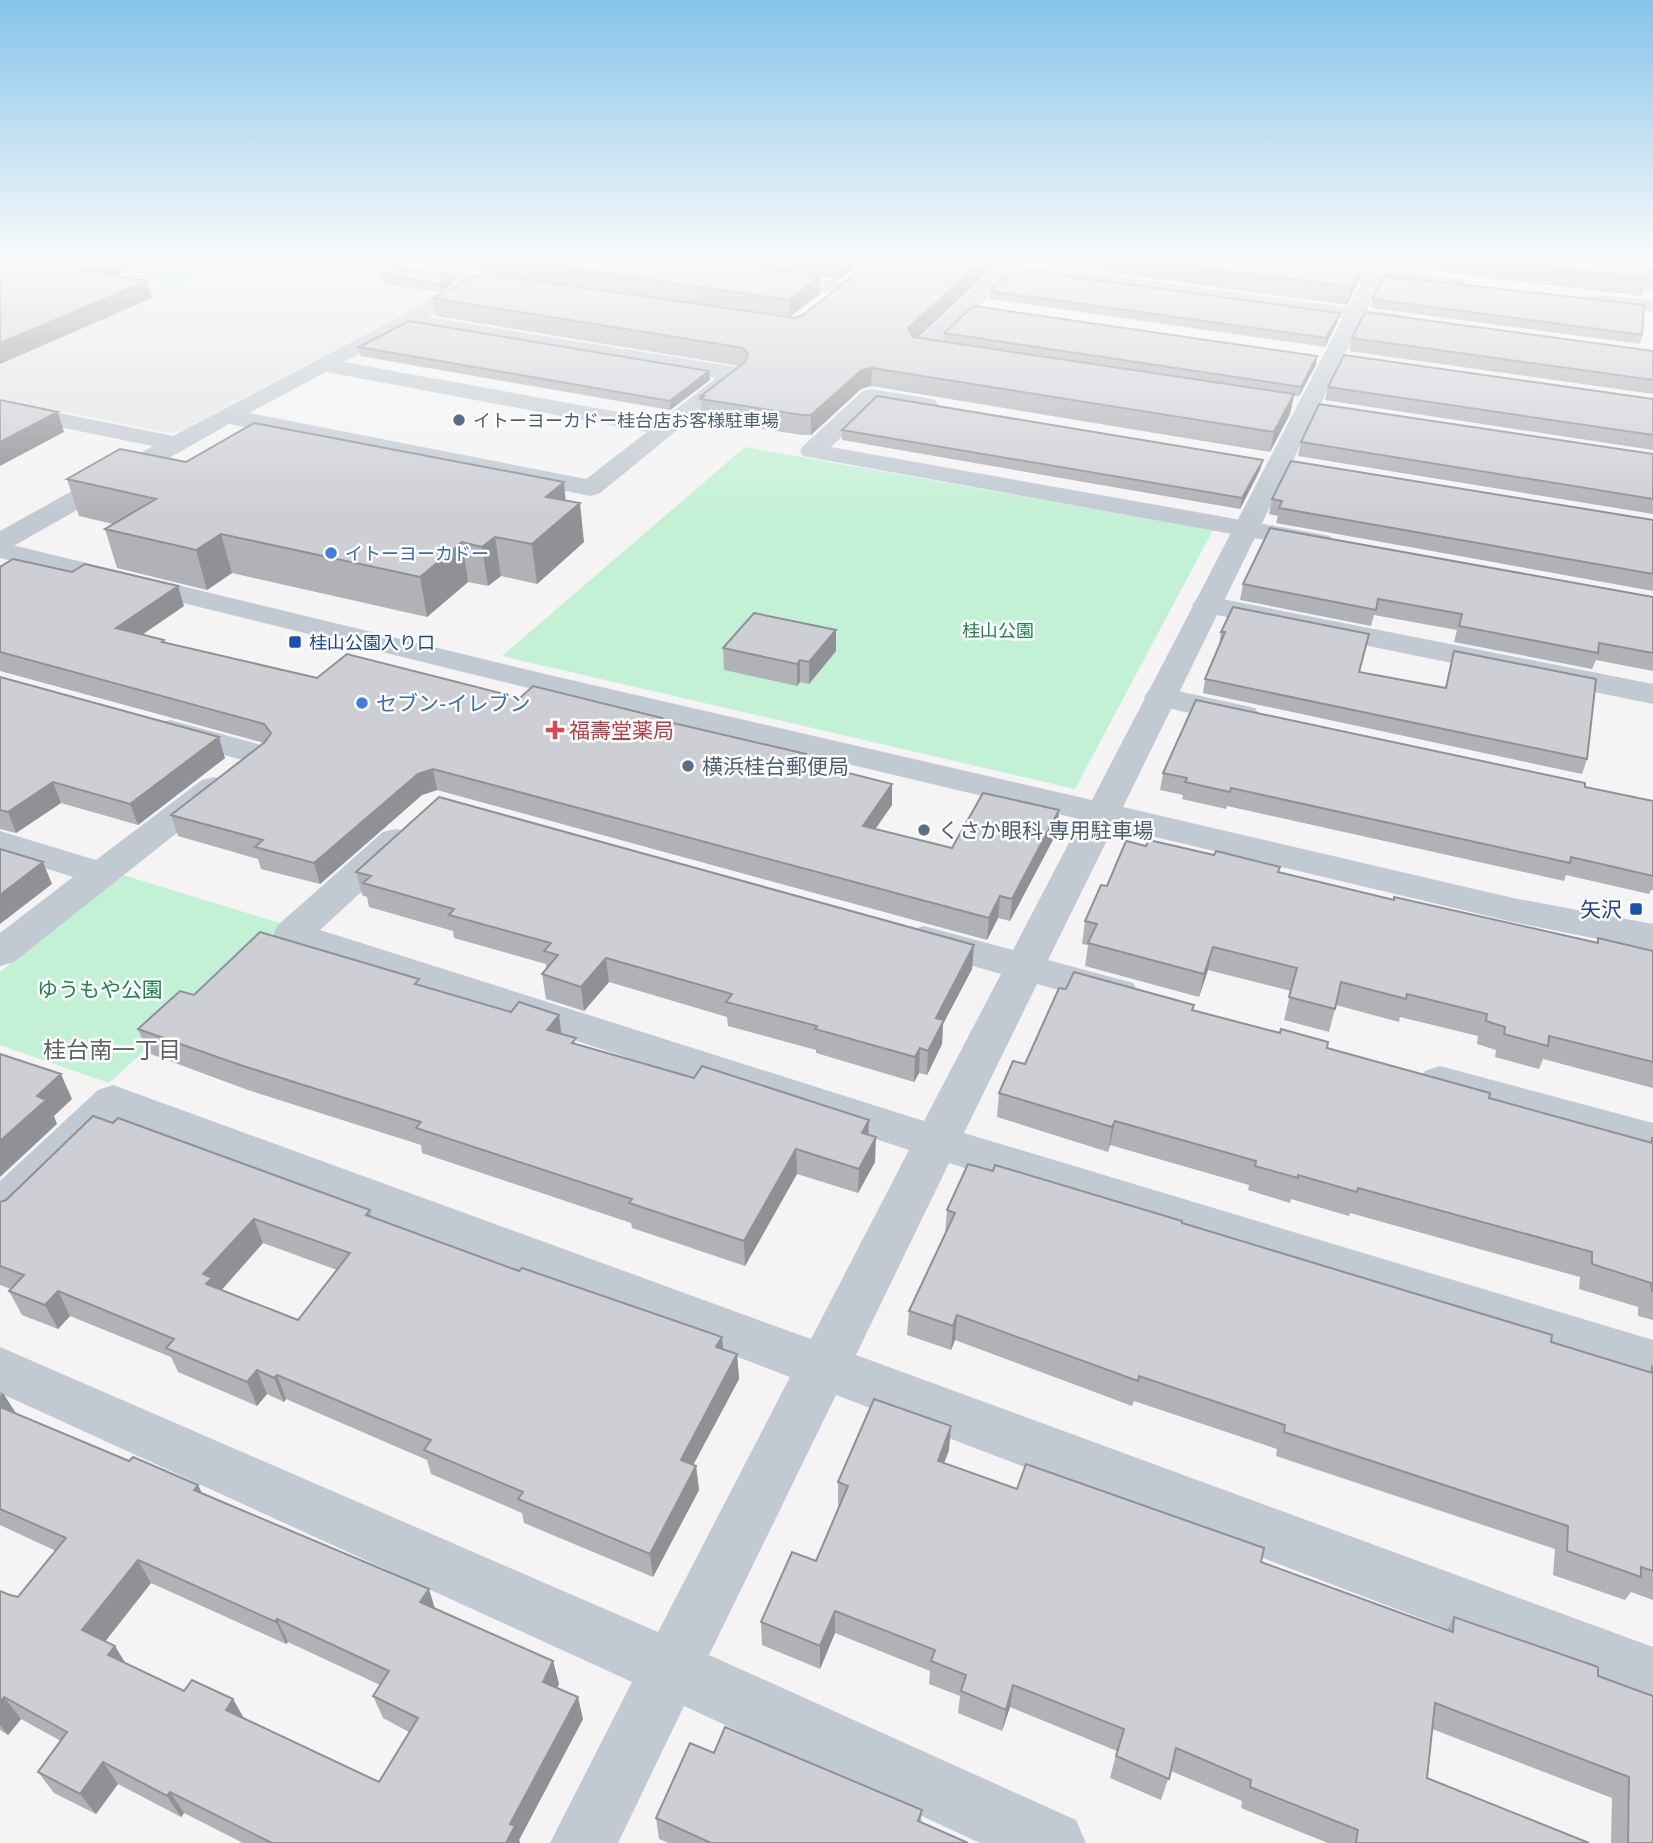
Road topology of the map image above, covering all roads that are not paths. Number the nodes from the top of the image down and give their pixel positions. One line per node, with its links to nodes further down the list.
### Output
1 (363, 344): 9 (street)
2 (553, 344): 16 (street)
3 (925, 344): 5 (street)
4 (1339, 344): 7 (street)
5 (948, 352)
6 (1305, 354): 7 (street)
7 (1332, 358): 8 (street); 11 (street)
8 (1359, 362)
9 (324, 365): 15 (street); 16 (street)
10 (1280, 402): 11 (street)
11 (1307, 407): 14 (street); 19 (street)
12 (0, 408): 17 (street)
13 (953, 410): 21 (street)
14 (1335, 411)
15 (226, 416): 16 (street); 17 (street)
16 (667, 428)
17 (177, 444): 22 (street)
18 (1252, 459): 19 (street)
19 (1279, 463): 20 (street); 21 (street)
20 (1306, 468)
21 (1246, 529): 23 (street); 25 (street)
22 (0, 542)
23 (1341, 546)
24 (0, 550): 31 (street)
25 (1208, 604): 26 (street); 27 (street)
26 (1653, 694)
27 (1160, 697): 28 (street); 31 (street)
28 (1270, 720)
29 (141, 722): 33 (street)
30 (426, 813): 41 (street)
31 (1102, 814): 35 (street); 37 (street)
32 (0, 842): 33 (street)
33 (101, 874): 36 (street)
34 (891, 930): 37 (street)
35 (1653, 937)
36 (0, 953)
37 (1024, 967): 38 (street); 41 (street)
38 (1158, 1004)
39 (1399, 1070): 40 (street)
40 (1653, 1140)
41 (936, 1142): 43 (street); 44 (street)
42 (0, 1210): 44 (street)
43 (1653, 1362)
44 (822, 1367): 46 (street); 47 (street)
45 (0, 1369): 46 (street)
46 (671, 1669): 48 (street); 49 (street)
47 (1653, 1677)
48 (583, 1843)
49 (1053, 1843)

